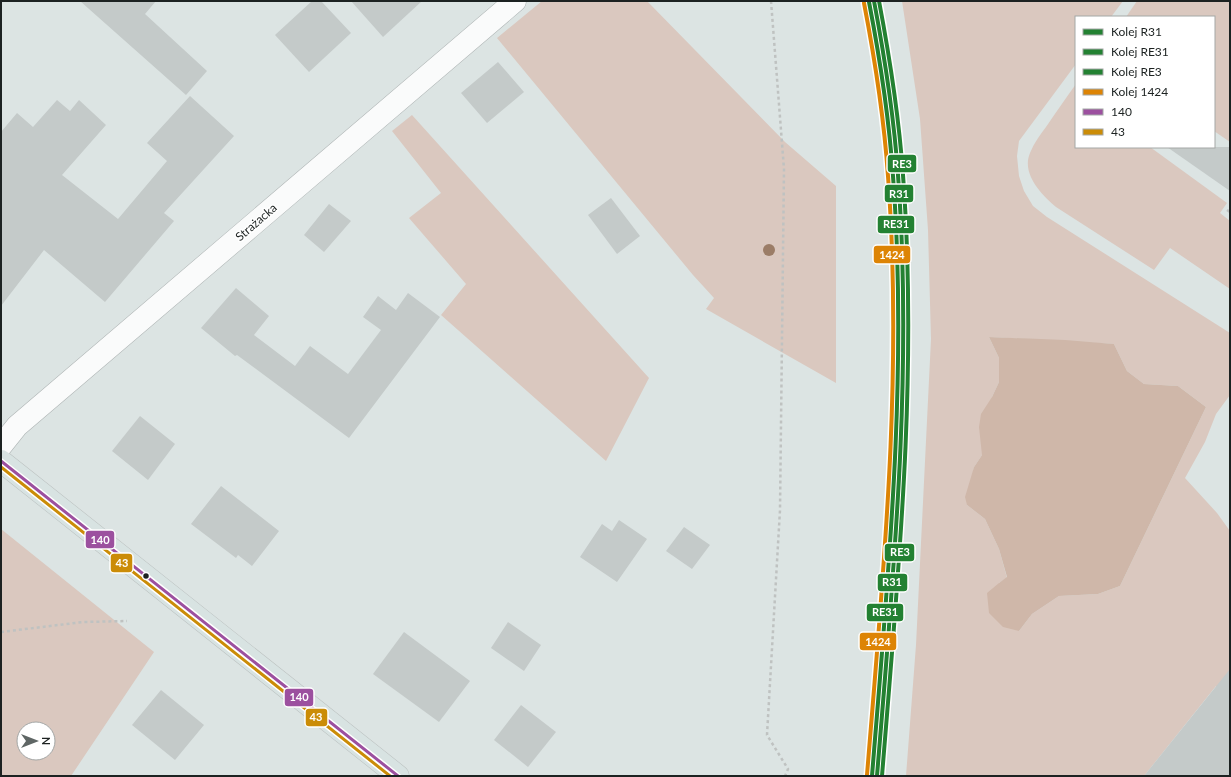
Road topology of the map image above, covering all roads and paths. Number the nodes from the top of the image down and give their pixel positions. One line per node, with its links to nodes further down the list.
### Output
1 (515, 1): 3 (street, Strażacka)
2 (771, 1): 8 (path)
3 (1, 446)
4 (1, 461): 7 (main road)
5 (127, 622): 6 (path)
6 (1, 632)
7 (398, 776)
8 (785, 776)

